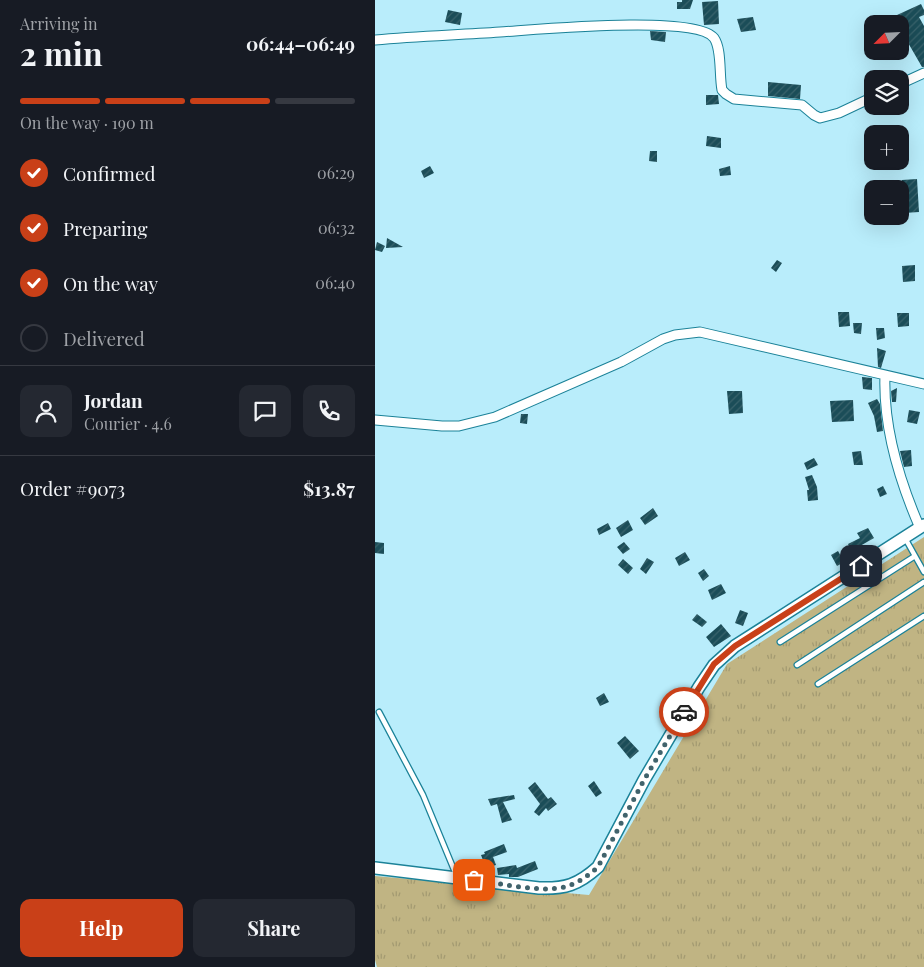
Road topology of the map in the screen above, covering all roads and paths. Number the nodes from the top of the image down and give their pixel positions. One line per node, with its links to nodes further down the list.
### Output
1 (375, 40): 4 (street)
2 (924, 73): 3 (street)
3 (909, 80)
4 (864, 101)
5 (885, 375): 6 (street); 7 (street); 8 (street)
6 (924, 384)
7 (375, 420)
8 (922, 526): 9 (street)
9 (905, 538): 10 (lane); 19 (street)
10 (915, 556): 11 (lane); 14 (lane)
11 (924, 572)
12 (924, 582): 15 (lane)
13 (924, 616): 16 (lane)
14 (780, 642)
15 (797, 665)
16 (818, 684)
17 (379, 712): 19 (lane)
18 (375, 868): 19 (street)
19 (458, 878)

